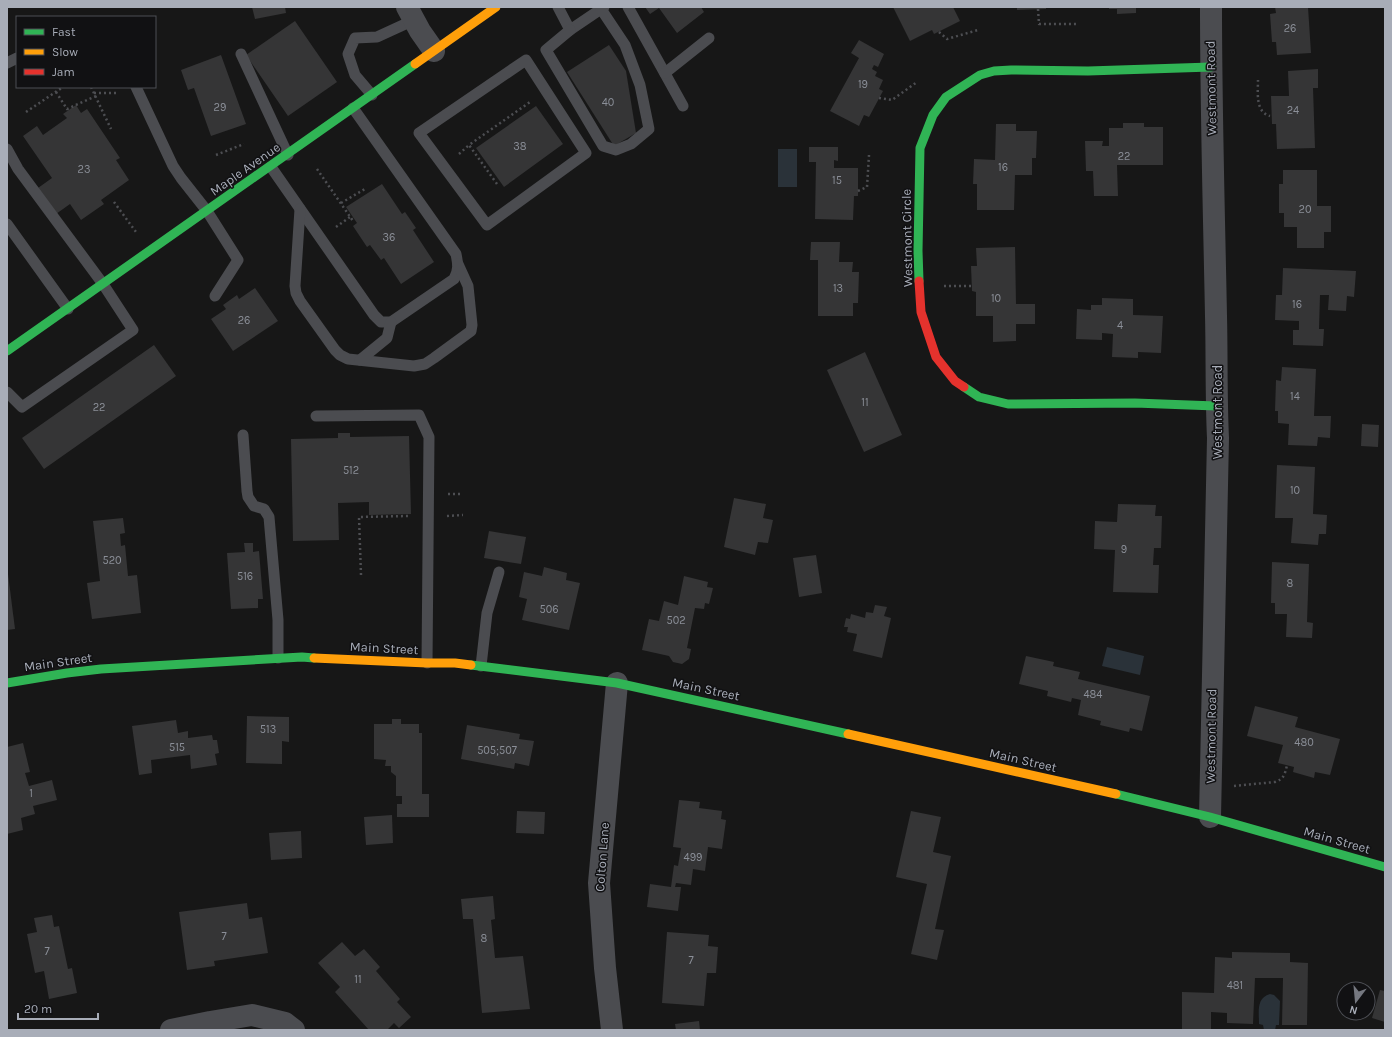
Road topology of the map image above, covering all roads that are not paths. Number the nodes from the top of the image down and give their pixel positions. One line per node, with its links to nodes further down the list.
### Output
1 (496, 7): 9 (main road, Maple Avenue)
2 (558, 7): 7 (lane)
3 (628, 7): 14 (lane)
4 (1211, 7): 13 (street, Westmont Road)
5 (603, 8): 7 (lane); 7 (lane)
6 (411, 14): 9 (street); 17 (lane)
7 (570, 30)
8 (709, 38): 14 (lane)
9 (434, 51): 17 (main road, Maple Avenue)
10 (241, 54): 21 (lane)
11 (16, 58): 12 (lane)
12 (7, 63)
13 (1211, 67): 34 (street, Westmont Road); 34 (main road, Westmont Circle)
14 (665, 72): 18 (lane)
15 (506, 74): 15 (lane)
16 (136, 88): 24 (lane)
17 (372, 95): 19 (main road, Maple Avenue)
18 (683, 106)
19 (353, 108): 21 (main road, Maple Avenue); 26 (lane)
20 (7, 149): 27 (lane)
21 (288, 155): 22 (main road, Maple Avenue)
22 (271, 167): 23 (lane); 24 (main road, Maple Avenue)
23 (300, 209): 30 (lane); 32 (lane)
24 (207, 211): 27 (main road, Maple Avenue); 28 (lane)
25 (7, 224): 29 (lane)
26 (458, 263): 30 (lane); 32 (lane)
27 (103, 284): 29 (main road, Maple Avenue); 33 (lane)
28 (215, 296)
29 (68, 309): 31 (main road, Maple Avenue)
30 (391, 322): 32 (lane)
31 (8, 347)
32 (360, 360)
33 (7, 392)
34 (1216, 406): 43 (street, Westmont Road)
35 (316, 416): 39 (lane)
36 (243, 435): 38 (lane)
37 (498, 572): 40 (lane)
38 (278, 658): 39 (main road, Main Street); 41 (main road, Main Street)
39 (427, 663): 40 (main road, Main Street)
40 (481, 666): 42 (main road, Main Street)
41 (7, 682)
42 (617, 683): 43 (main road, Main Street); 47 (street, Colton Lane)
43 (1210, 818): 44 (main road, Main Street)
44 (1385, 867)
45 (171, 1030): 46 (street)
46 (294, 1030)
47 (612, 1030)

